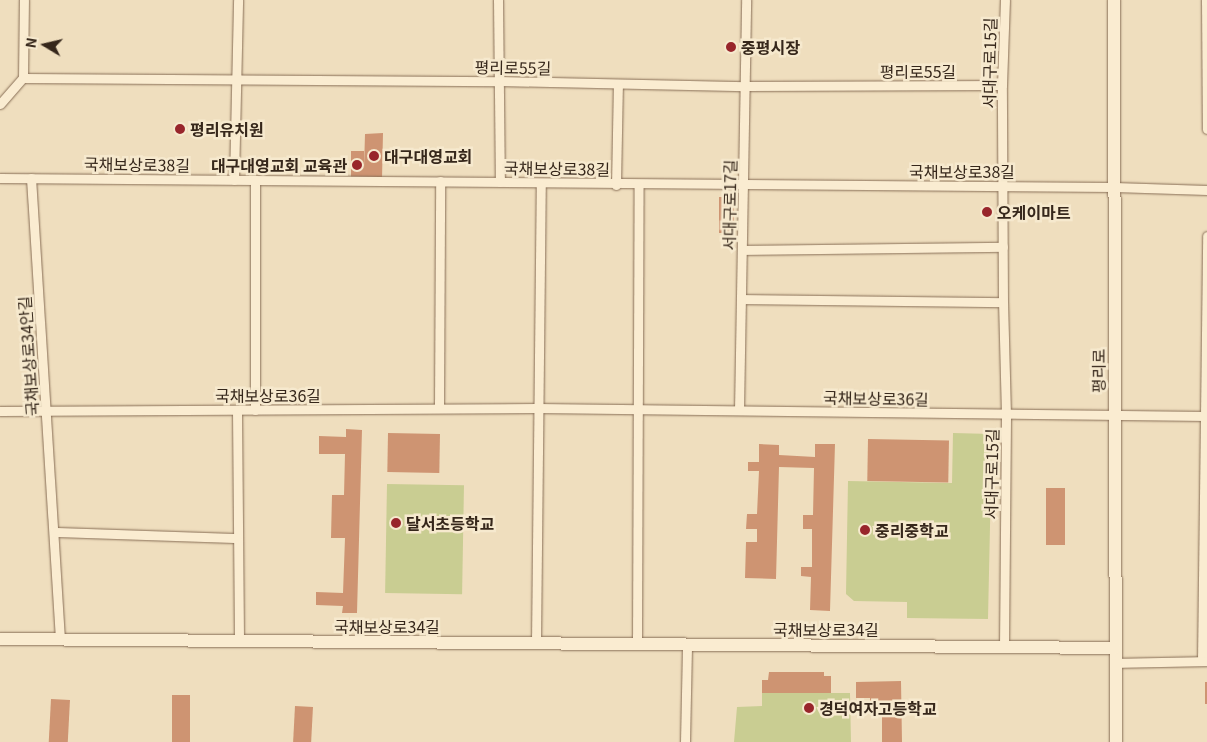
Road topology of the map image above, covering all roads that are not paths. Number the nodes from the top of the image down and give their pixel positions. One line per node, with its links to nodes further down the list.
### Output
1 (24, 0): 8 (street)
2 (238, 0): 9 (street)
3 (498, 0): 10 (street)
4 (746, 0): 13 (street, 서대구로17길)
5 (1005, 0): 12 (street, 서대구로15길)
6 (1114, 0): 27 (main road, 평리로)
7 (1206, 0): 15 (street)
8 (23, 78): 9 (street, 평리로55길); 14 (street)
9 (237, 81): 10 (street, 평리로55길); 18 (street)
10 (499, 81): 11 (street, 평리로55길); 21 (street)
11 (618, 84): 13 (street, 평리로55길); 23 (street)
12 (1002, 85): 13 (street, 평리로55길); 26 (street, 서대구로15길)
13 (746, 86): 25 (street, 서대구로17길)
14 (0, 104)
15 (1207, 129)
16 (0, 178): 17 (street, 국채보상로38길)
17 (31, 178): 18 (street, 국채보상로38길); 37 (street, 국채보상로34안길)
18 (234, 180): 19 (street, 국채보상로38길)
19 (255, 180): 20 (street, 국채보상로38길); 39 (street)
20 (440, 182): 21 (street, 국채보상로38길); 34 (street)
21 (500, 182): 22 (street, 국채보상로38길)
22 (542, 184): 23 (street, 국채보상로38길); 35 (street)
23 (616, 184): 24 (street, 국채보상로38길)
24 (639, 184): 25 (street, 국채보상로38길); 36 (street)
25 (744, 185): 26 (street, 국채보상로38길); 31 (street, 서대구로17길)
26 (1004, 187): 27 (street, 국채보상로38길); 30 (street, 서대구로15길)
27 (1114, 187): 28 (street, 국채보상로38길); 43 (main road, 평리로)
28 (1207, 190)
29 (1207, 236): 44 (street)
30 (1003, 247): 31 (street); 33 (street, 서대구로15길)
31 (743, 250): 32 (street, 서대구로17길)
32 (742, 299): 33 (street); 40 (street, 서대구로17길)
33 (1002, 302): 42 (street, 서대구로15길)
34 (439, 408): 35 (street, 국채보상로36길); 39 (street, 국채보상로36길)
35 (537, 408): 36 (street, 국채보상로36길); 50 (street)
36 (638, 409): 40 (street, 국채보상로36길); 51 (street)
37 (47, 410): 38 (street, 국채보상로36길); 41 (street, 국채보상로36길); 45 (street, 국채보상로34안길)
38 (237, 410): 39 (street, 국채보상로36길); 46 (street)
39 (255, 410)
40 (739, 410): 42 (street, 국채보상로36길)
41 (0, 411)
42 (1006, 415): 43 (street, 국채보상로36길); 53 (street, 서대구로15길)
43 (1114, 415): 44 (street, 국채보상로36길); 54 (main road, 평리로)
44 (1206, 416): 55 (street)
45 (54, 532): 46 (street); 48 (street, 국채보상로34안길)
46 (237, 538): 49 (street)
47 (0, 639): 48 (main road, 국채보상로34길)
48 (60, 640): 49 (main road, 국채보상로34길)
49 (238, 641): 50 (main road, 국채보상로34길)
50 (536, 643): 51 (main road, 국채보상로34길)
51 (637, 644): 52 (main road, 국채보상로34길)
52 (687, 644): 53 (main road, 국채보상로34길); 57 (street)
53 (1004, 647): 54 (main road, 국채보상로34길)
54 (1115, 648): 56 (main road, 평리로)
55 (1205, 661): 56 (street)
56 (1115, 663): 58 (main road, 평리로)
57 (685, 742)
58 (1116, 742)

